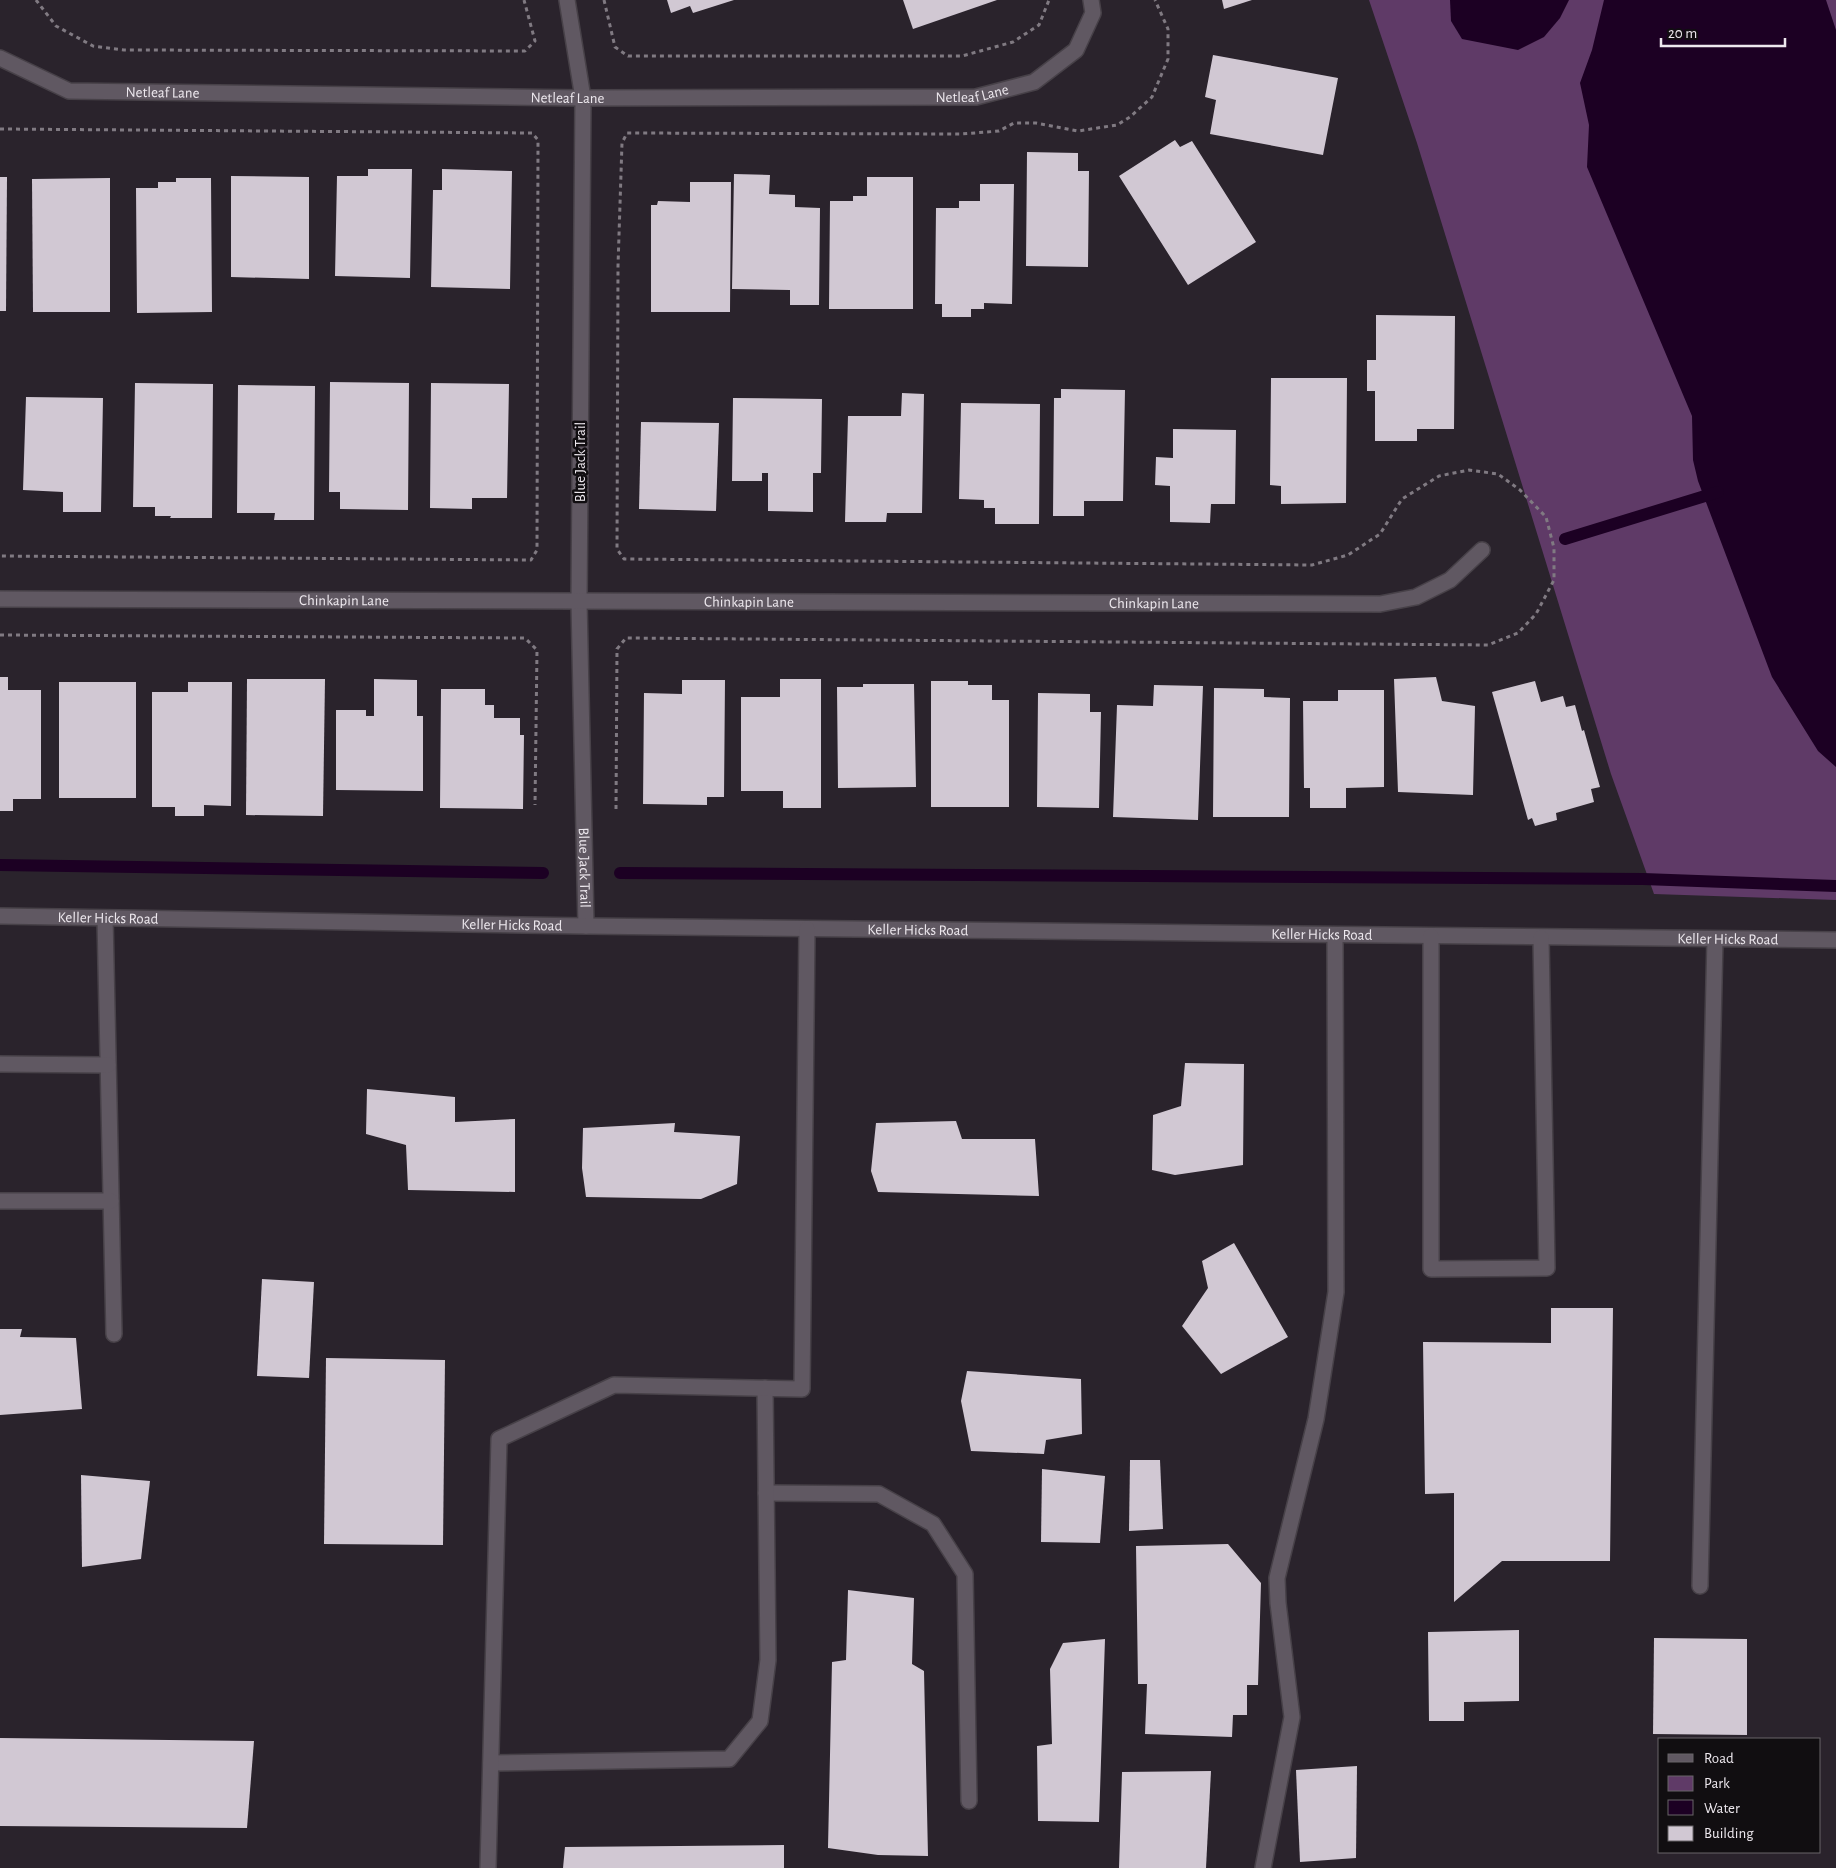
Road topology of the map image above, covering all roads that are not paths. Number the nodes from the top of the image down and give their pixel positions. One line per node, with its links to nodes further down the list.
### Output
1 (567, 0): 4 (street, Blue Jack Trail)
2 (1091, 0): 4 (street, Netleaf Lane)
3 (0, 58): 4 (street, Netleaf Lane)
4 (583, 98): 7 (street, Blue Jack Trail)
5 (1482, 550): 7 (street, Chinkapin Lane)
6 (0, 599): 7 (street, Chinkapin Lane)
7 (579, 602): 10 (street, Blue Jack Trail)
8 (0, 916): 9 (street, Keller Hicks Road)
9 (105, 918): 10 (street, Keller Hicks Road); 18 (street)
10 (586, 926): 11 (street, Keller Hicks Road)
11 (807, 929): 12 (street, Keller Hicks Road); 22 (street)
12 (1335, 935): 13 (street, Keller Hicks Road); 28 (street)
13 (1431, 936): 14 (street, Keller Hicks Road); 14 (street)
14 (1541, 938): 15 (street, Keller Hicks Road)
15 (1715, 939): 16 (street, Keller Hicks Road); 24 (street)
16 (1836, 940)
17 (0, 1064): 18 (street)
18 (108, 1065): 20 (street)
19 (0, 1201): 20 (street)
20 (111, 1201): 21 (street)
21 (114, 1334)
22 (765, 1388): 23 (street); 25 (street)
23 (766, 1493): 25 (street); 26 (street)
24 (1700, 1586)
25 (490, 1763): 27 (street)
26 (969, 1801)
27 (488, 1868)
28 (1263, 1868)

